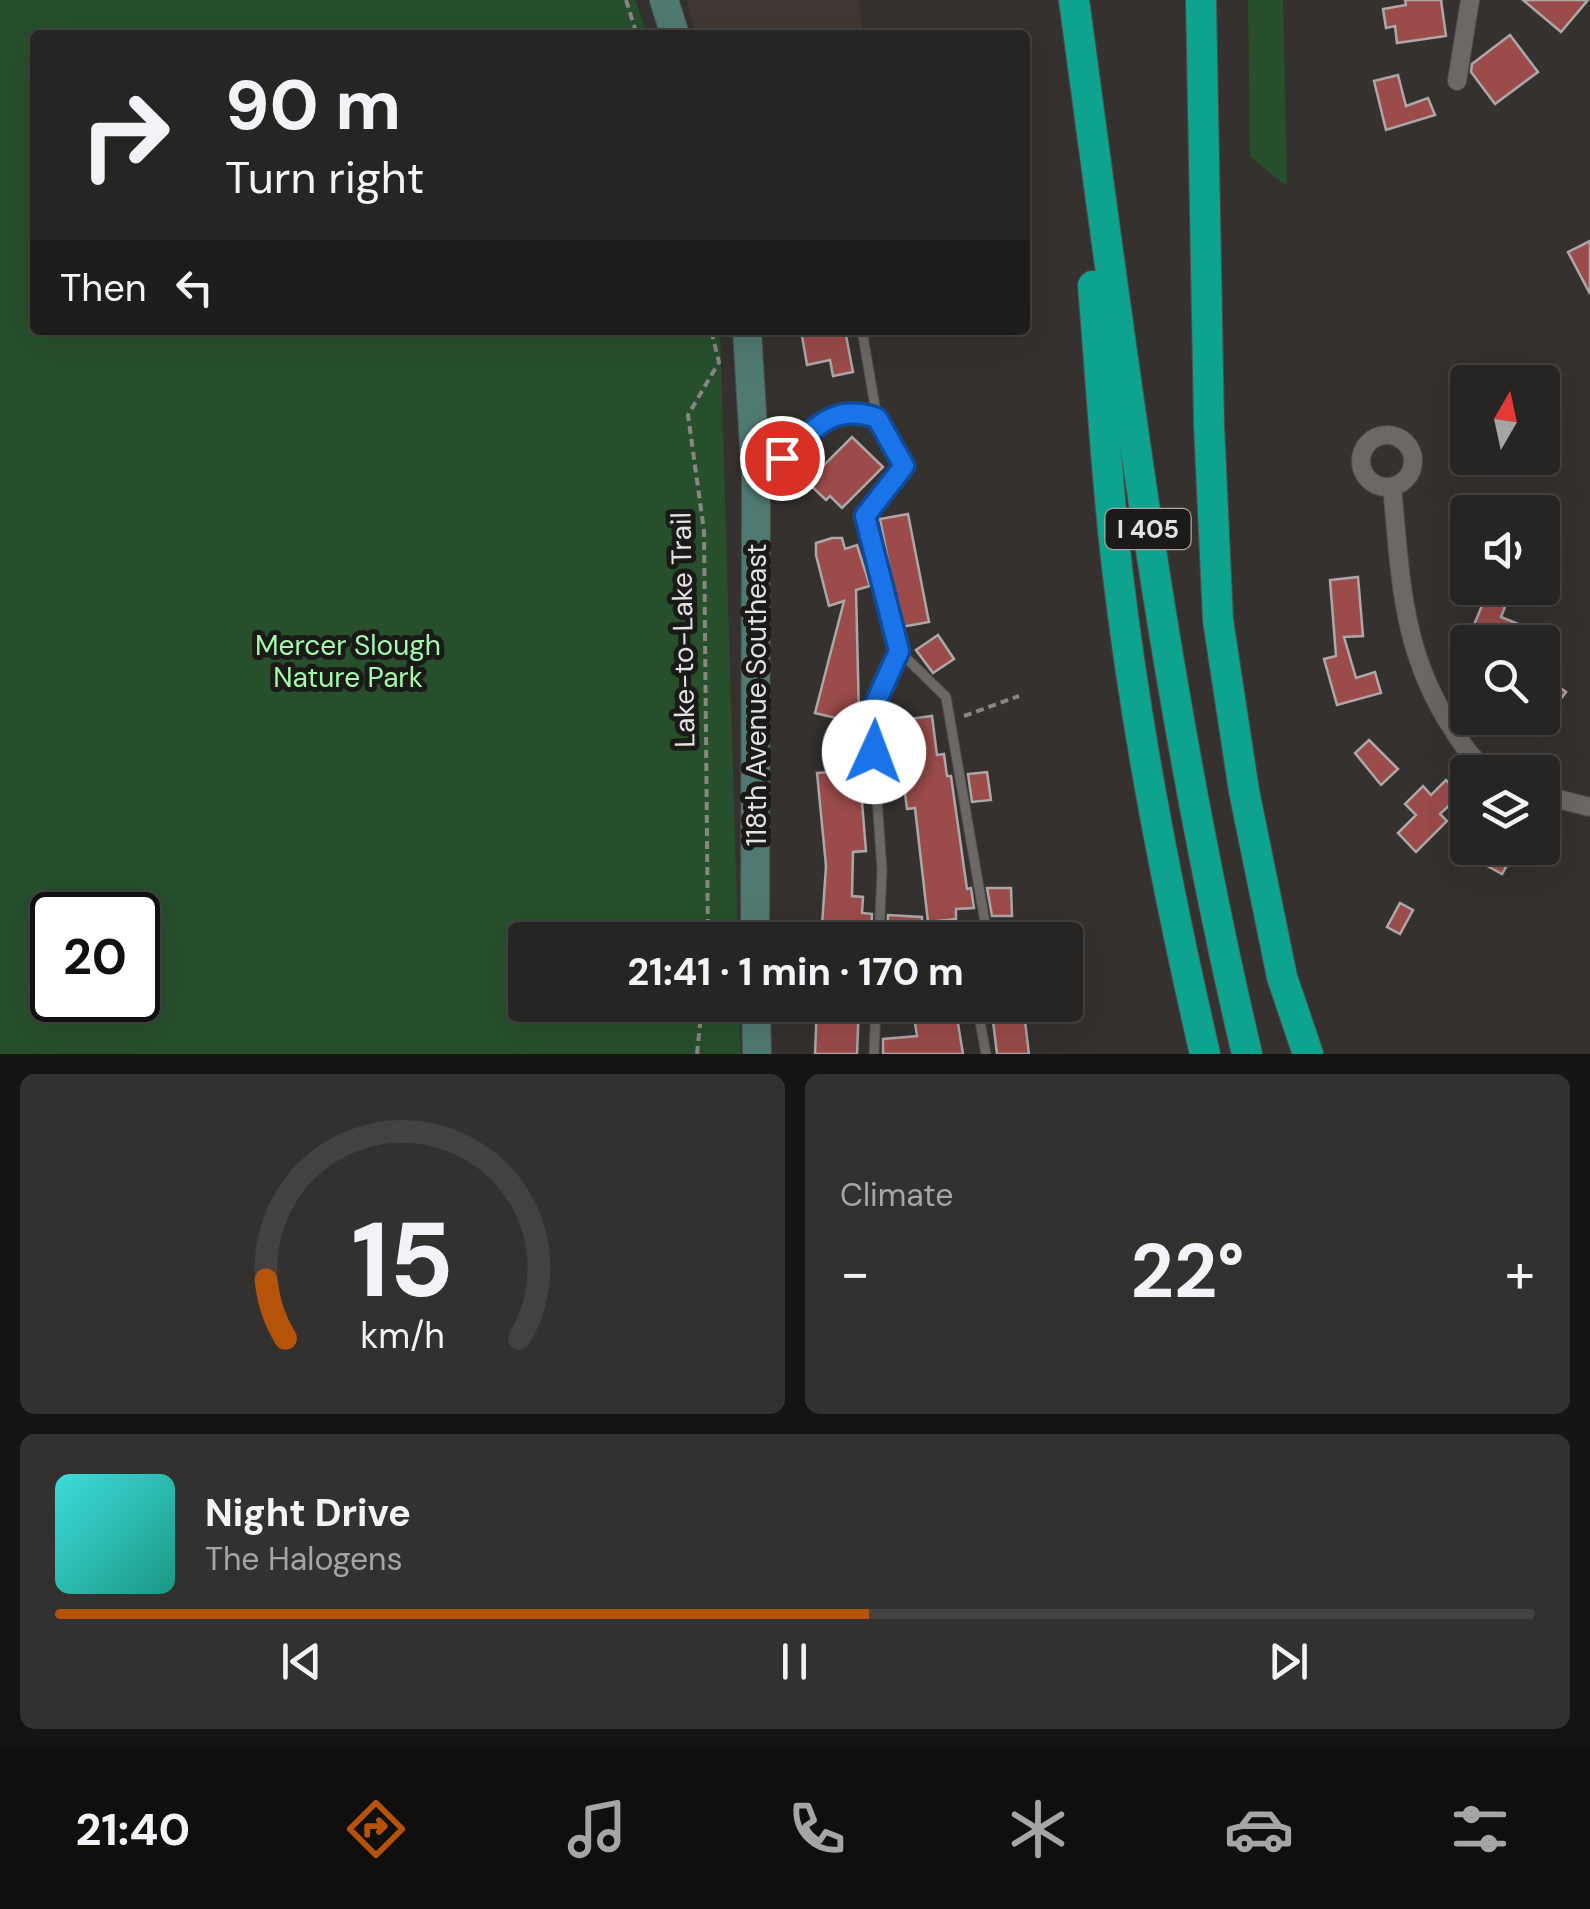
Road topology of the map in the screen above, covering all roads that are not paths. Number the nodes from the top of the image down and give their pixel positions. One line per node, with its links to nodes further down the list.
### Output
1 (664, 0): 5 (street)
2 (1074, 0): 25 (highway); 26 (highway, I 405)
3 (1200, 0): 27 (highway, I 405)
4 (1470, 0): 6 (street)
5 (673, 30)
6 (1458, 82)
7 (747, 335): 10 (street, 118th Avenue Southeast)
8 (863, 335): 9 (lane)
9 (877, 418): 10 (lane); 12 (lane)
10 (756, 480): 16 (street, 118th Avenue Southeast)
11 (1392, 487): 13 (street)
12 (899, 651): 17 (lane); 18 (lane)
13 (1475, 755)
14 (1560, 800): 15 (street)
15 (1590, 807)
16 (755, 922)
17 (880, 922)
18 (985, 922)
19 (756, 1022): 22 (street)
20 (875, 1022): 23 (lane)
21 (980, 1022): 24 (lane)
22 (756, 1054)
23 (874, 1054)
24 (986, 1054)
25 (1205, 1054)
26 (1247, 1054)
27 (1308, 1054)

